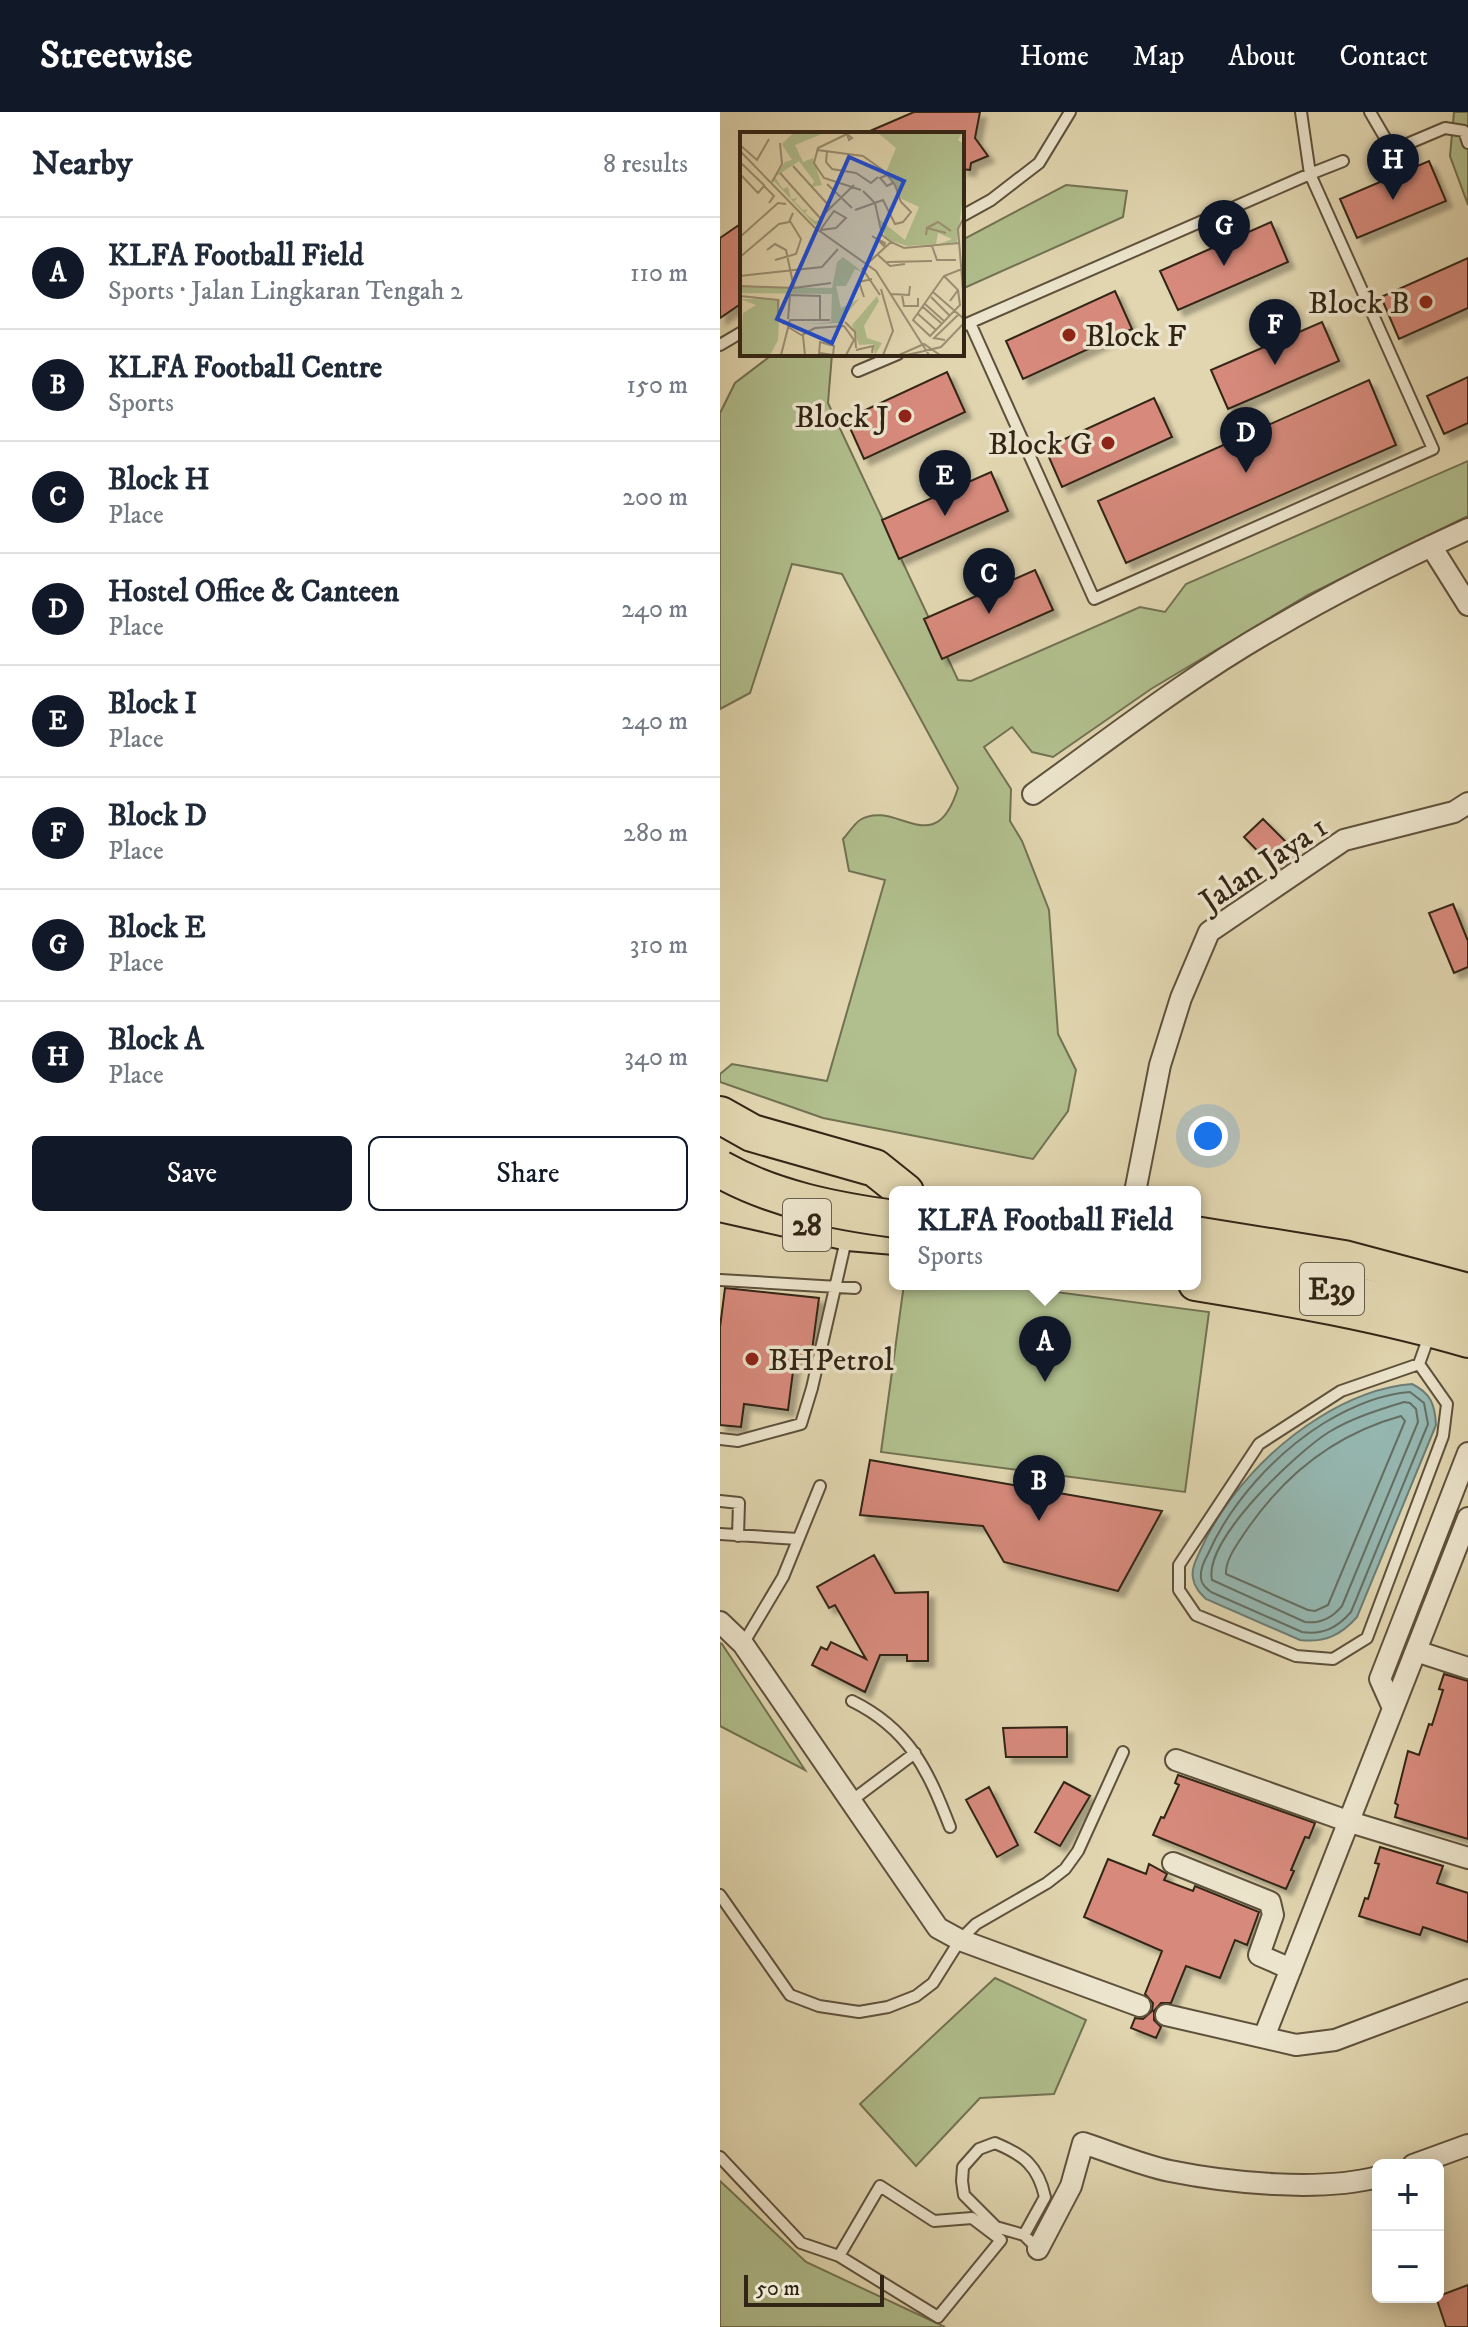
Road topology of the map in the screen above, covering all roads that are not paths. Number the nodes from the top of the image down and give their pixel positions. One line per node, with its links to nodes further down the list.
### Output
1 (1070, 112): 7 (lane)
2 (1301, 112): 6 (lane)
3 (1370, 112): 4 (lane)
4 (1468, 143)
5 (1343, 161): 6 (lane)
6 (1310, 174): 8 (lane); 8 (lane)
7 (964, 215)
8 (966, 325)
9 (740, 333): 10 (lane)
10 (720, 345)
11 (893, 356): 12 (lane)
12 (858, 371)
13 (1468, 529): 14 (street)
14 (1431, 546): 15 (street); 16 (street)
15 (1468, 605)
16 (1033, 794)
17 (1468, 803): 22 (street, Jalan Jaya 1)
18 (720, 1115): 19 (highway)
19 (736, 1128): 21 (highway)
20 (720, 1170): 23 (highway, 28); 25 (highway, bridge)
21 (898, 1186)
22 (1136, 1186)
23 (889, 1198)
24 (721, 1207): 26 (highway, 28)
25 (889, 1218)
26 (848, 1234): 28 (highway, 28); 32 (lane)
27 (1201, 1234): 34 (highway)
28 (889, 1237)
29 (1201, 1262): 35 (highway, E39)
30 (720, 1280): 32 (lane)
31 (1201, 1285): 36 (highway)
32 (836, 1287): 33 (lane); 39 (lane)
33 (855, 1288)
34 (1468, 1290)
35 (1468, 1323)
36 (1431, 1330): 37 (highway); 38 (lane)
37 (1468, 1341)
38 (1419, 1364): 38 (lane)
39 (720, 1439)
40 (1468, 1453): 52 (street)
41 (820, 1486): 46 (lane)
42 (720, 1501): 45 (lane)
43 (1468, 1518): 49 (street)
44 (720, 1534): 45 (lane)
45 (738, 1536): 46 (lane)
46 (798, 1539): 48 (lane)
47 (720, 1622): 48 (street)
48 (743, 1644): 56 (street)
49 (1416, 1651): 50 (street); 52 (street)
50 (1468, 1668)
51 (852, 1701): 54 (lane)
52 (1393, 1708): 57 (street)
53 (1123, 1752): 62 (lane)
54 (915, 1753): 56 (lane); 58 (lane)
55 (1176, 1760): 57 (street)
56 (851, 1801): 62 (street)
57 (1350, 1822): 59 (street); 63 (street)
58 (950, 1827)
59 (1468, 1858)
60 (1173, 1863): 63 (street)
61 (720, 1895): 62 (lane)
62 (960, 1940): 65 (street)
63 (1291, 1969): 67 (street)
64 (1468, 1990): 67 (street)
65 (1140, 2006)
66 (1166, 2015): 67 (street)
67 (1264, 2037)
68 (1468, 2145): 70 (street)
69 (720, 2157): 73 (lane)
70 (1430, 2159)
71 (1372, 2178): 72 (street)
72 (1031, 2242): 72 (lane)
73 (839, 2256): 73 (lane)

